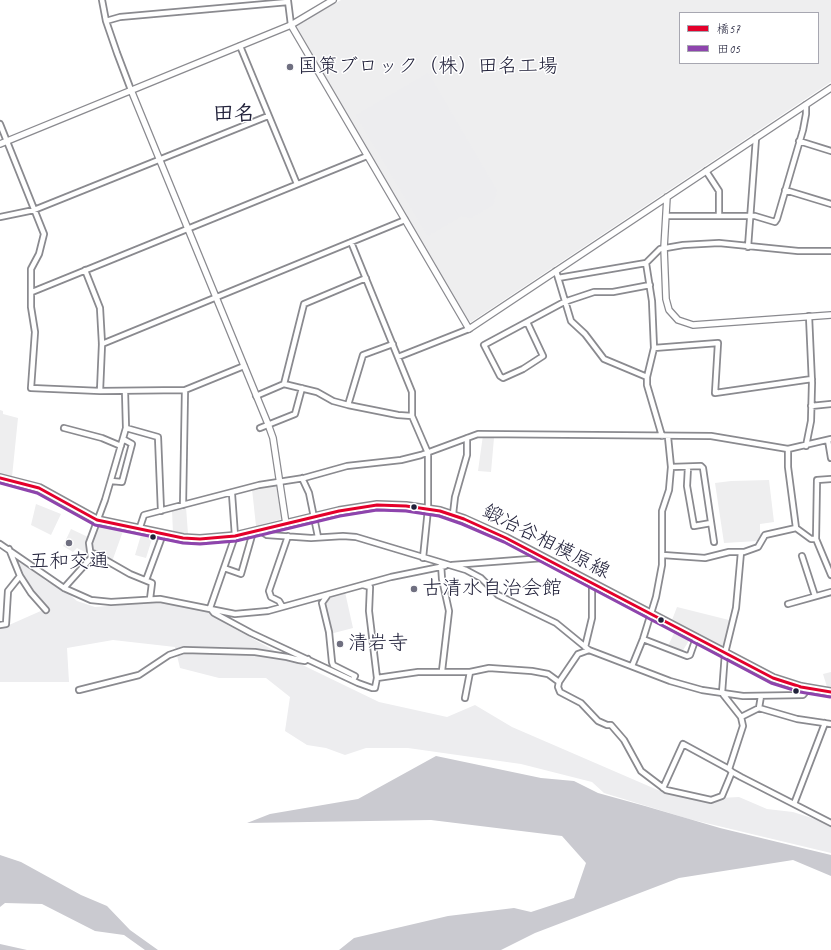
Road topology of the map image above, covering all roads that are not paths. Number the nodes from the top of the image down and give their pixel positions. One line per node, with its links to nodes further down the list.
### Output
1 (102, 0): 5 (street)
2 (333, 0): 4 (street)
3 (288, 1): 5 (street); 6 (street)
4 (323, 3): 6 (street)
5 (106, 21): 9 (street)
6 (291, 25): 7 (street); 18 (street)
7 (240, 46): 9 (street); 11 (street)
8 (831, 88): 10 (street)
9 (131, 90): 14 (street); 19 (street)
10 (806, 105): 13 (street); 15 (street)
11 (268, 116): 19 (street); 21 (street)
12 (0, 124): 14 (street)
13 (756, 138): 20 (street); 28 (street)
14 (7, 141): 16 (street); 25 (street)
15 (799, 141): 17 (street); 22 (street)
16 (0, 144)
17 (831, 151)
18 (367, 156): 21 (street); 30 (street)
19 (160, 159): 25 (street); 31 (street)
20 (706, 171): 23 (street); 27 (street)
21 (297, 184): 31 (street)
22 (785, 190): 24 (street); 28 (street)
23 (667, 197): 26 (street); 38 (street)
24 (831, 204)
25 (34, 210): 29 (street); 42 (street)
26 (666, 216): 27 (street); 34 (street)
27 (718, 216): 28 (street)
28 (751, 216): 33 (street)
29 (0, 217)
30 (405, 220): 32 (street); 48 (street)
31 (188, 228): 37 (street); 43 (street)
32 (351, 242): 39 (street); 43 (street)
33 (748, 247): 34 (street); 35 (street)
34 (664, 248): 36 (street); 45 (street)
35 (831, 251)
36 (646, 263): 40 (street); 41 (street)
37 (85, 270): 42 (street); 49 (street)
38 (556, 271): 40 (street); 48 (street)
39 (366, 278): 50 (street); 56 (street)
40 (558, 278): 44 (street)
41 (650, 285): 44 (street); 51 (street)
42 (32, 292): 60 (street)
43 (216, 298): 49 (street); 53 (street)
44 (564, 302): 47 (street); 54 (street)
45 (809, 316): 46 (street); 55 (street)
46 (831, 316)
47 (527, 322): 47 (street)
48 (469, 329): 52 (street)
49 (102, 344): 60 (street)
50 (392, 344): 52 (street); 63 (street)
51 (654, 348): 54 (street); 55 (street)
52 (398, 357): 65 (street)
53 (244, 366): 58 (street); 61 (street)
54 (647, 377): 70 (street)
55 (812, 380): 64 (street)
56 (284, 384): 57 (street); 61 (street)
57 (302, 388): 63 (street); 66 (street)
58 (185, 390): 59 (street); 88 (street)
59 (125, 391): 60 (street); 68 (street)
60 (100, 392)
61 (256, 396): 66 (street)
62 (831, 404): 64 (street)
63 (348, 405): 65 (street)
64 (811, 406): 76 (street)
65 (412, 416): 78 (street)
66 (268, 424): 69 (street); 86 (street)
67 (64, 428): 75 (street)
68 (126, 428): 73 (street); 90 (street)
69 (260, 428)
70 (662, 436): 71 (street); 72 (street)
71 (668, 436): 77 (street); 80 (street)
72 (467, 438): 78 (street); 91 (street)
73 (123, 439): 75 (street); 85 (street)
74 (830, 440): 76 (street); 79 (street)
75 (121, 446): 85 (street)
76 (806, 446): 77 (street)
77 (788, 449): 96 (street)
78 (428, 453): 83 (street); 89 (street)
79 (831, 458)
80 (671, 467): 81 (street); 109 (street)
81 (688, 467): 94 (street); 94 (street)
82 (0, 478): 93 (main road, 鍛冶谷相模原線)
83 (302, 478): 86 (street); 92 (street)
84 (831, 480): 103 (street)
85 (111, 481): 93 (street)
86 (280, 482): 87 (street); 95 (street)
87 (232, 494): 88 (street); 100 (street)
88 (183, 504): 90 (street)
89 (428, 509): 91 (main road, 鍛冶谷相模原線); 92 (main road, 鍛冶谷相模原線); 111 (street)
90 (161, 511): 97 (street)
91 (453, 514): 112 (main road, 鍛冶谷相模原線)
92 (312, 517): 95 (main road, 鍛冶谷相模原線); 102 (street)
93 (97, 520): 97 (main road, 鍛冶谷相模原線); 108 (street)
94 (711, 523): 104 (street)
95 (286, 524): 98 (main road, 鍛冶谷相模原線)
96 (796, 528): 103 (street); 107 (street)
97 (139, 530): 99 (main road, 鍛冶谷相模原線)
98 (256, 531): 100 (main road, 鍛冶谷相模原線); 101 (street); 115 (street)
99 (163, 534): 100 (main road, 鍛冶谷相模原線); 118 (street)
100 (235, 536): 115 (street)
101 (288, 536): 102 (street); 127 (street)
102 (318, 537): 111 (street)
103 (816, 539): 116 (street)
104 (714, 542)
105 (0, 544): 106 (street)
106 (9, 549): 117 (street); 121 (street)
107 (741, 552): 109 (street); 135 (street)
108 (92, 553): 118 (street); 121 (street)
109 (663, 555): 130 (street)
110 (802, 556): 124 (street)
111 (423, 558): 113 (street)
112 (544, 558): 114 (street); 119 (main road, 鍛冶谷相模原線)
113 (441, 565): 114 (street); 120 (street); 138 (street)
114 (450, 565): 134 (street)
115 (224, 568): 128 (street)
116 (831, 575)
117 (20, 576): 129 (street); 131 (street)
118 (146, 580): 125 (street)
119 (592, 584): 130 (main road, 鍛冶谷相模原線); 134 (street)
120 (362, 585): 123 (street); 140 (street)
121 (64, 588): 125 (street)
122 (831, 592): 124 (street)
123 (327, 596): 127 (street); 141 (street)
124 (815, 596): 126 (street)
125 (150, 599): 128 (street)
126 (788, 604)
127 (282, 606): 128 (street)
128 (210, 608): 136 (street)
129 (46, 610)
130 (650, 614): 132 (main road, 鍛冶谷相模原線); 133 (street)
131 (0, 625)
132 (696, 638): 133 (street); 135 (main road, 鍛冶谷相模原線)
133 (643, 639): 137 (street)
134 (587, 648): 137 (street); 142 (street)
135 (725, 653): 143 (main road, 鍛冶谷相模原線); 146 (street)
136 (308, 659): 141 (street); 144 (street)
137 (632, 666): 146 (street)
138 (442, 671): 139 (street); 140 (street)
139 (470, 672): 142 (street); 148 (street)
140 (377, 678): 141 (street)
141 (353, 680)
142 (559, 682): 154 (street)
143 (808, 689): 145 (main road, 鍛冶谷相模原線); 147 (street)
144 (79, 690)
145 (831, 692)
146 (722, 693): 147 (street); 150 (street)
147 (761, 696): 149 (street)
148 (465, 698)
149 (759, 708): 150 (street); 151 (street)
150 (741, 717): 153 (street)
151 (825, 723): 152 (street); 155 (street)
152 (831, 724)
153 (730, 770): 154 (street); 154 (street); 155 (street)
154 (663, 788)
155 (794, 804): 156 (street)
156 (831, 823)

